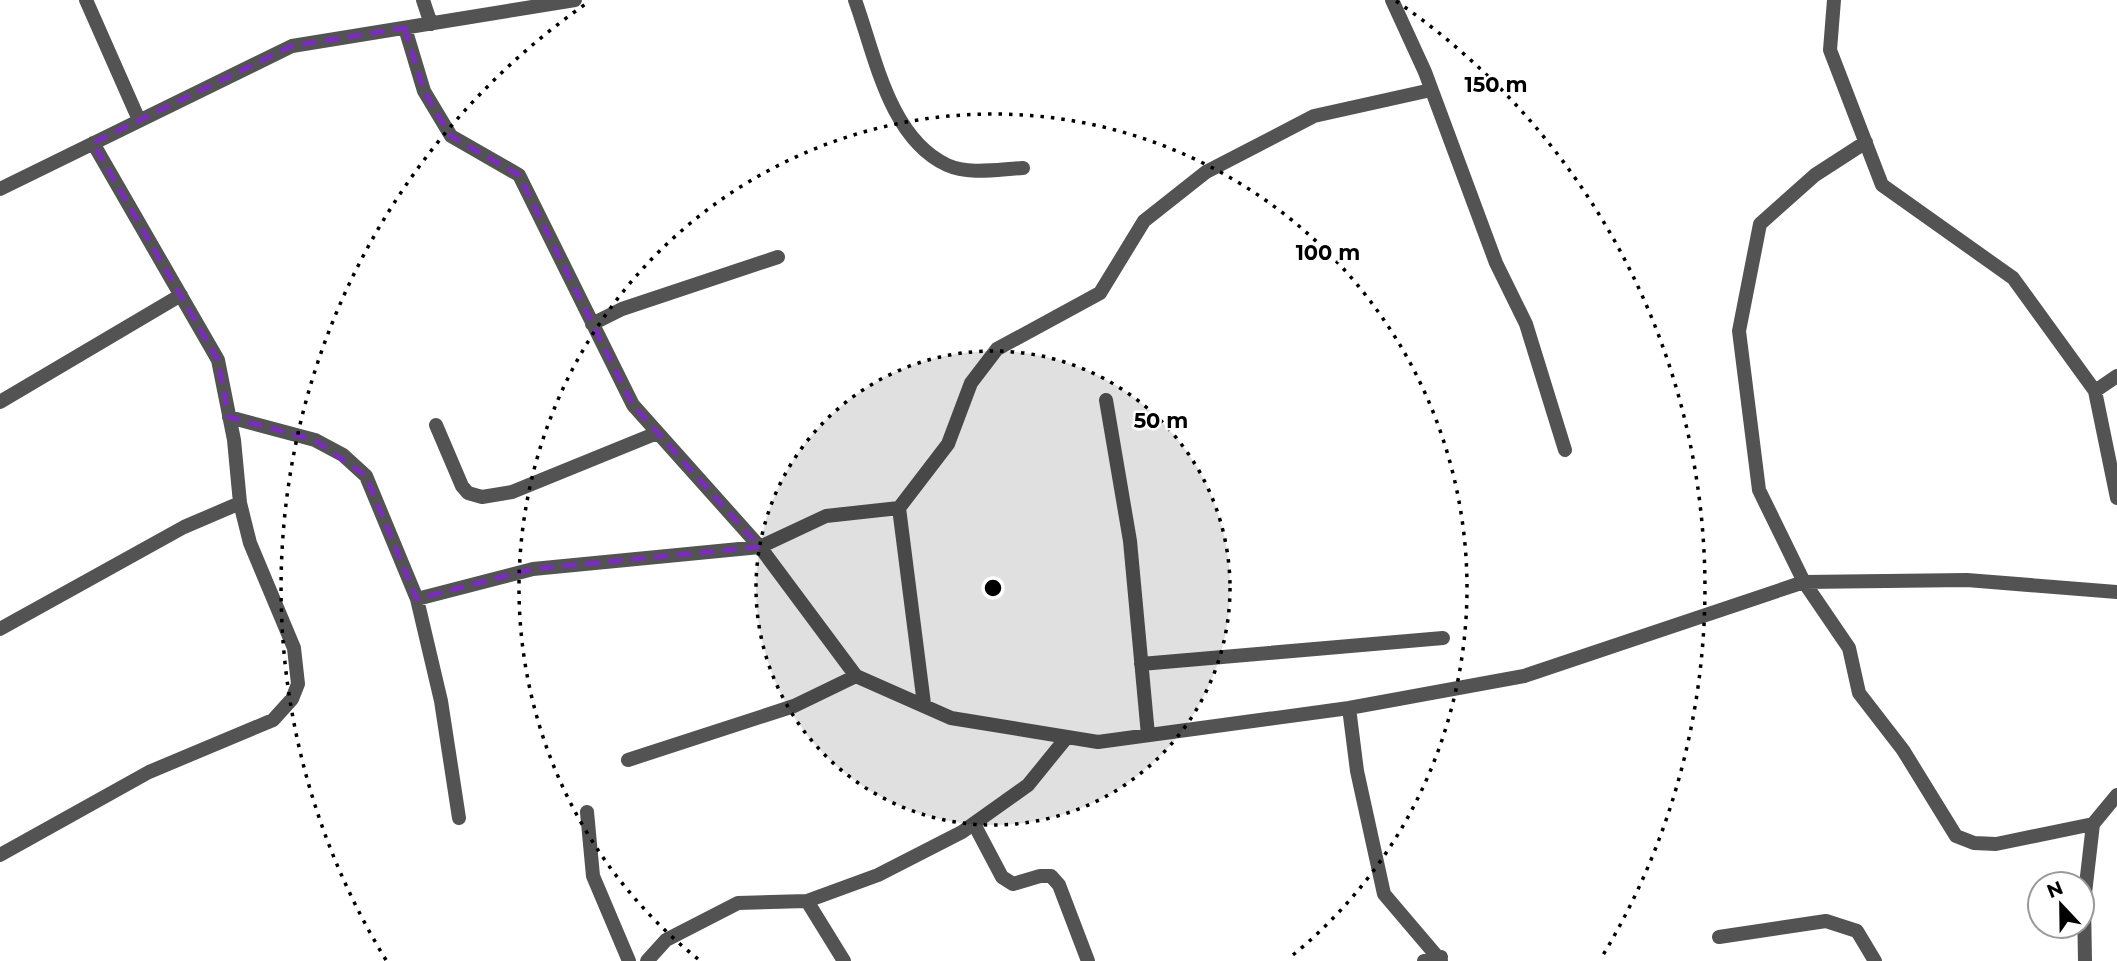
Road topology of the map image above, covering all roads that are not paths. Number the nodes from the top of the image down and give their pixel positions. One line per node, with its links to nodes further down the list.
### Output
1 (86, 0): 10 (street)
2 (424, 0): 7 (street)
3 (575, 0): 7 (street)
4 (855, 0): 13 (street)
5 (1392, 0): 9 (street)
6 (1834, 0): 11 (street)
7 (431, 24): 8 (street)
8 (405, 28): 10 (street); 17 (street)
9 (1431, 90): 25 (street); 28 (street)
10 (139, 120): 12 (street)
11 (1866, 142): 19 (street); 30 (street)
12 (93, 143): 14 (street); 16 (street)
13 (1023, 168)
14 (0, 189)
15 (778, 257): 17 (street)
16 (181, 296): 21 (street); 22 (street)
17 (592, 324): 24 (street)
18 (2117, 376): 19 (street)
19 (2095, 391): 26 (street)
20 (1106, 400): 35 (street)
21 (0, 402)
22 (229, 417): 27 (street); 32 (street)
23 (436, 425): 24 (street)
24 (657, 433): 29 (street)
25 (1565, 450)
26 (2117, 498)
27 (240, 503): 33 (street); 47 (street)
28 (899, 508): 29 (street); 37 (street)
29 (760, 547): 32 (street); 36 (street)
30 (1804, 582): 31 (street); 38 (street); 46 (street)
31 (2117, 592)
32 (417, 599): 44 (street)
33 (0, 629)
34 (1443, 638): 35 (street)
35 (1141, 664): 39 (street)
36 (856, 676): 37 (street); 41 (street)
37 (924, 704): 40 (street)
38 (1349, 708): 39 (street); 50 (street)
39 (1147, 736): 40 (street)
40 (1067, 737): 45 (street)
41 (628, 760)
42 (2117, 794): 46 (street)
43 (587, 812): 51 (street)
44 (459, 818)
45 (974, 824): 48 (street); 54 (street)
46 (2093, 824): 57 (street)
47 (0, 855)
48 (807, 901): 52 (street); 53 (street)
49 (1719, 937): 56 (street)
50 (1441, 959): 55 (street)
51 (629, 961)
52 (647, 961)
53 (845, 961)
54 (1088, 961)
55 (1424, 961)
56 (1875, 961)
57 (2085, 961)

